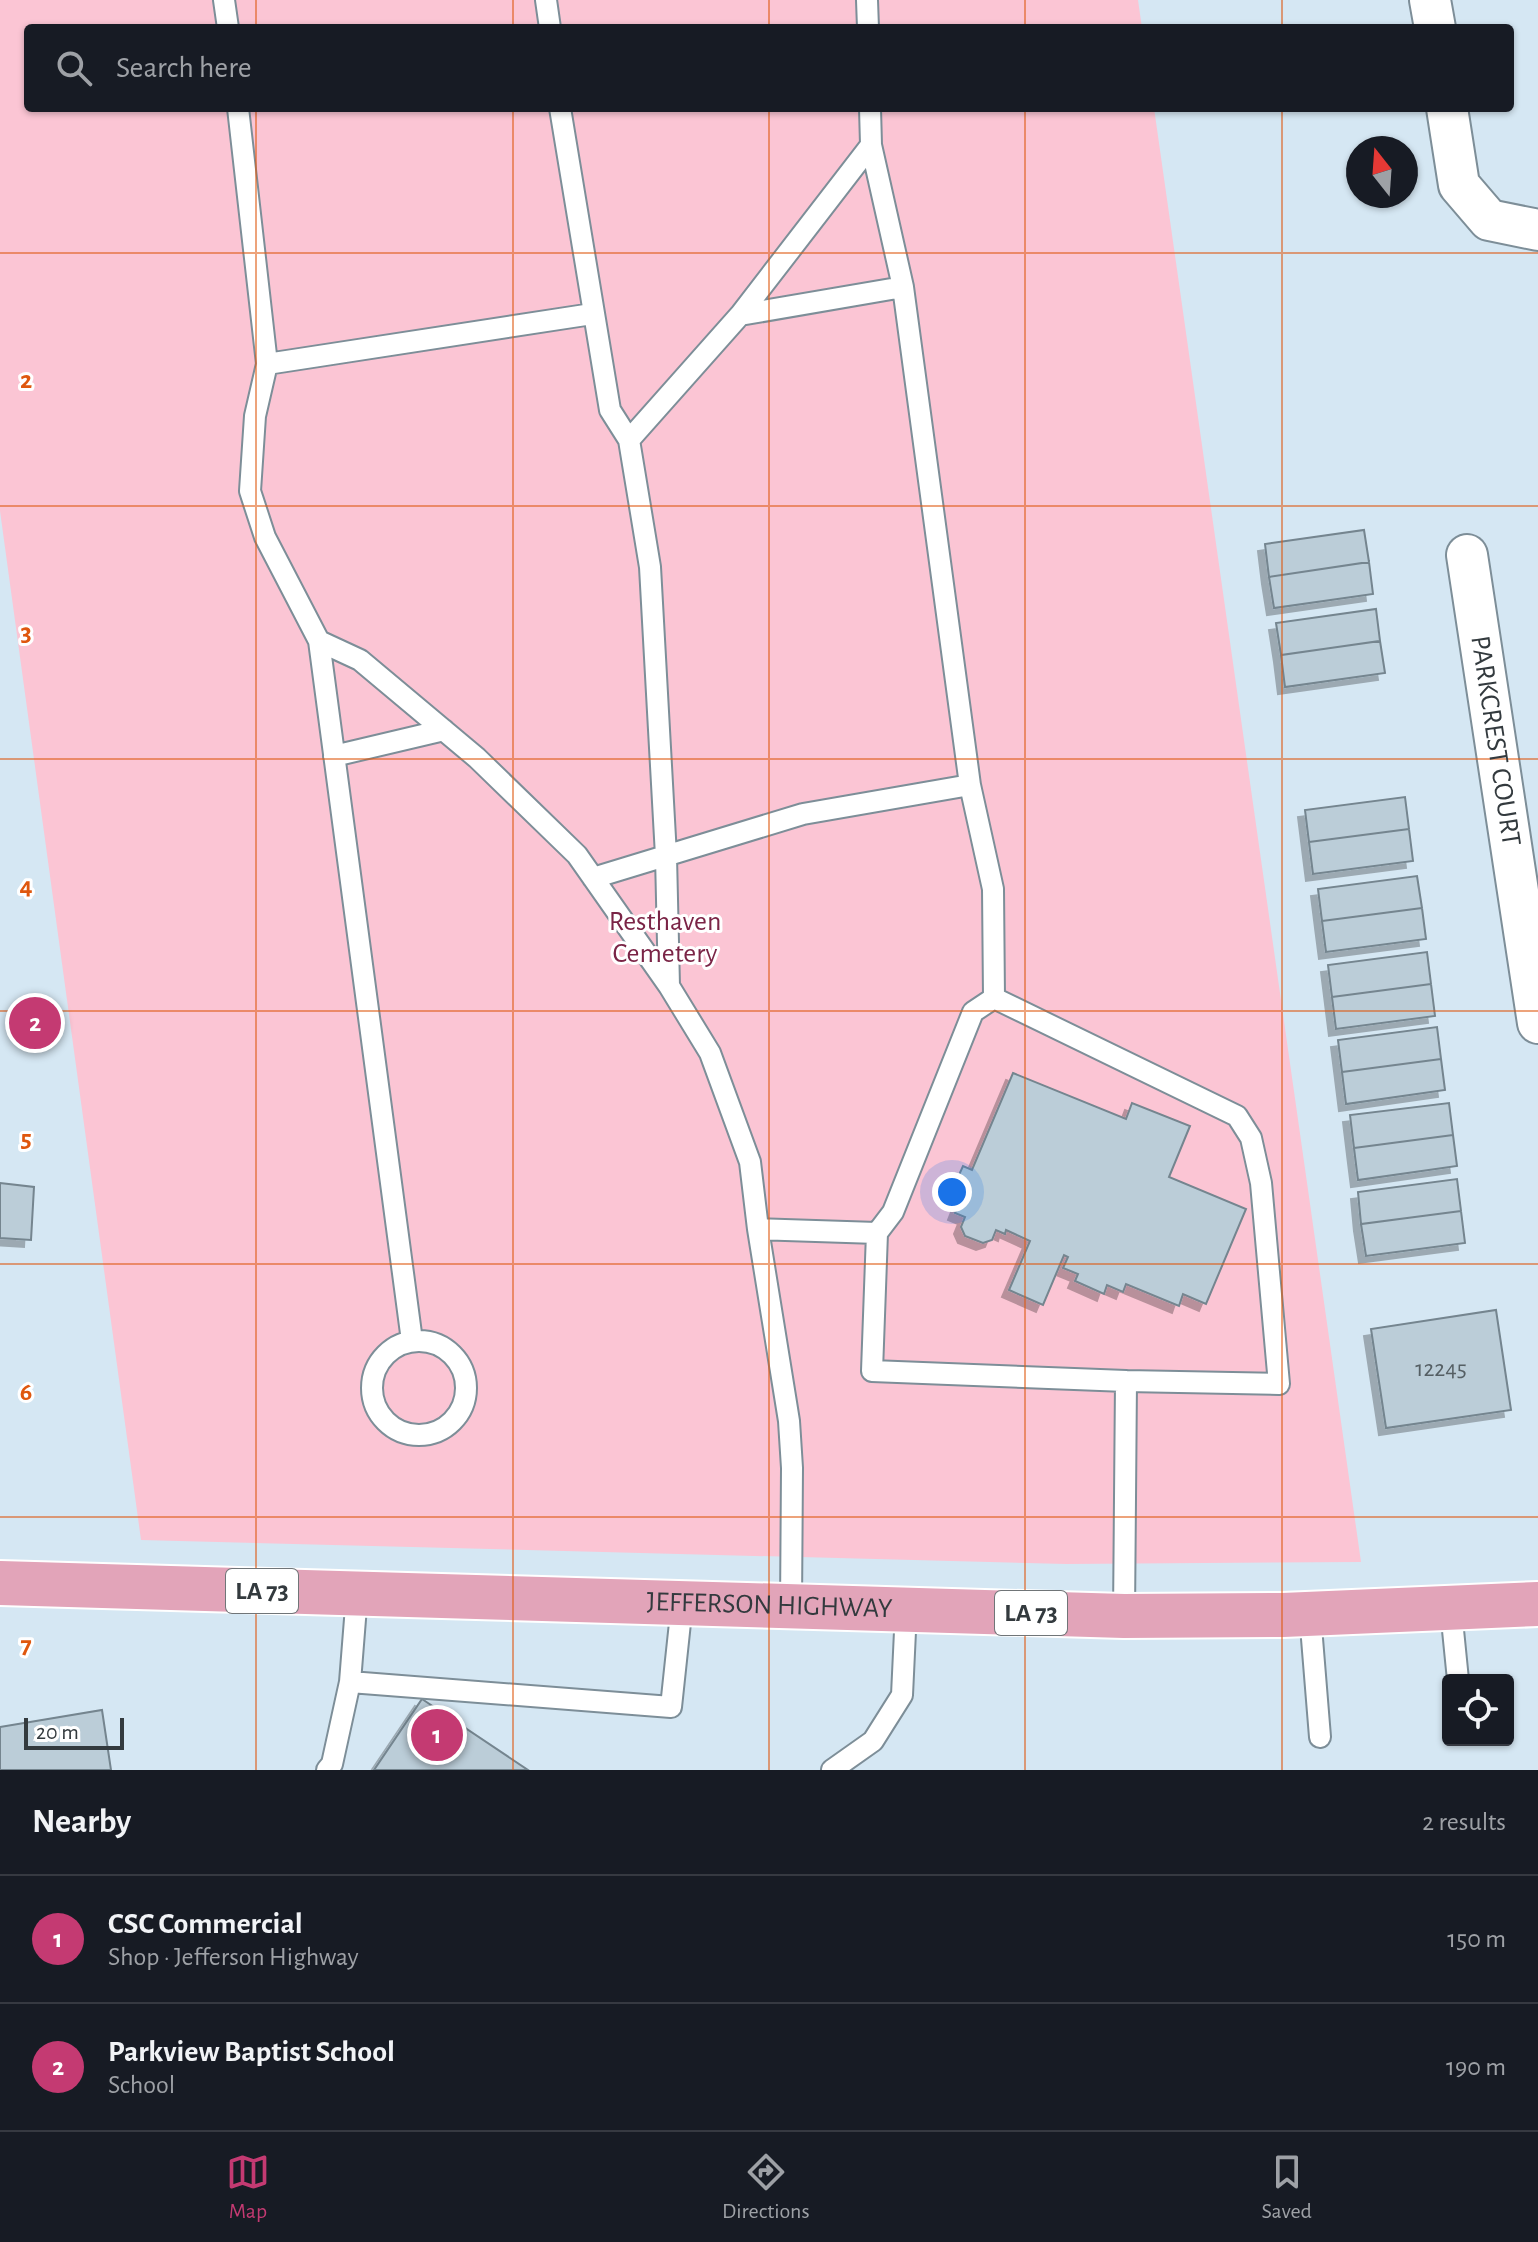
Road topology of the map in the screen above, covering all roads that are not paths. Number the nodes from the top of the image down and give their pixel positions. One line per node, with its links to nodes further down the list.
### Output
1 (224, 0): 5 (lane)
2 (546, 0): 6 (lane)
3 (867, 0): 7 (lane)
4 (1430, 0): 8 (street)
5 (227, 24)
6 (549, 24)
7 (868, 24)
8 (1434, 24)
9 (238, 112): 18 (lane)
10 (561, 112): 16 (lane)
11 (870, 112): 13 (lane)
12 (1448, 112): 14 (street)
13 (871, 145): 15 (lane); 17 (lane)
14 (1538, 230)
15 (903, 287): 17 (lane); 24 (lane)
16 (592, 314): 18 (lane); 19 (lane)
17 (740, 315): 19 (lane)
18 (267, 364): 21 (lane)
19 (629, 440): 25 (lane)
20 (1467, 555): 29 (street, PARKCREST COURT)
21 (319, 641): 22 (lane); 23 (lane)
22 (444, 730): 23 (lane); 26 (lane)
23 (334, 756): 32 (lane)
24 (970, 785): 25 (lane); 28 (lane)
25 (666, 856): 26 (lane); 27 (lane)
26 (593, 878): 27 (lane)
27 (669, 986): 30 (lane)
28 (994, 998): 31 (lane); 33 (lane)
29 (1538, 1023)
30 (758, 1229): 31 (lane); 38 (lane)
31 (877, 1233): 33 (lane)
32 (412, 1341): 32 (lane)
33 (1126, 1381): 42 (lane)
34 (0, 1583): 35 (main road, JEFFERSON HIGHWAY / LA 73)
35 (357, 1594): 36 (main road, JEFFERSON HIGHWAY / LA 73); 44 (lane)
36 (682, 1604): 38 (main road, JEFFERSON HIGHWAY / LA 73); 44 (lane)
37 (1538, 1604): 40 (main road, JEFFERSON HIGHWAY / LA 73)
38 (791, 1607): 39 (main road, JEFFERSON HIGHWAY / LA 73)
39 (906, 1610): 42 (main road, JEFFERSON HIGHWAY / LA 73); 47 (lane)
40 (1451, 1610): 41 (main road, JEFFERSON HIGHWAY / LA 73); 43 (lane)
41 (1310, 1614): 42 (main road, JEFFERSON HIGHWAY / LA 73); 45 (lane)
42 (1124, 1616)
43 (1457, 1674)
44 (350, 1682): 46 (lane)
45 (1320, 1737)
46 (327, 1770)
47 (832, 1770)

